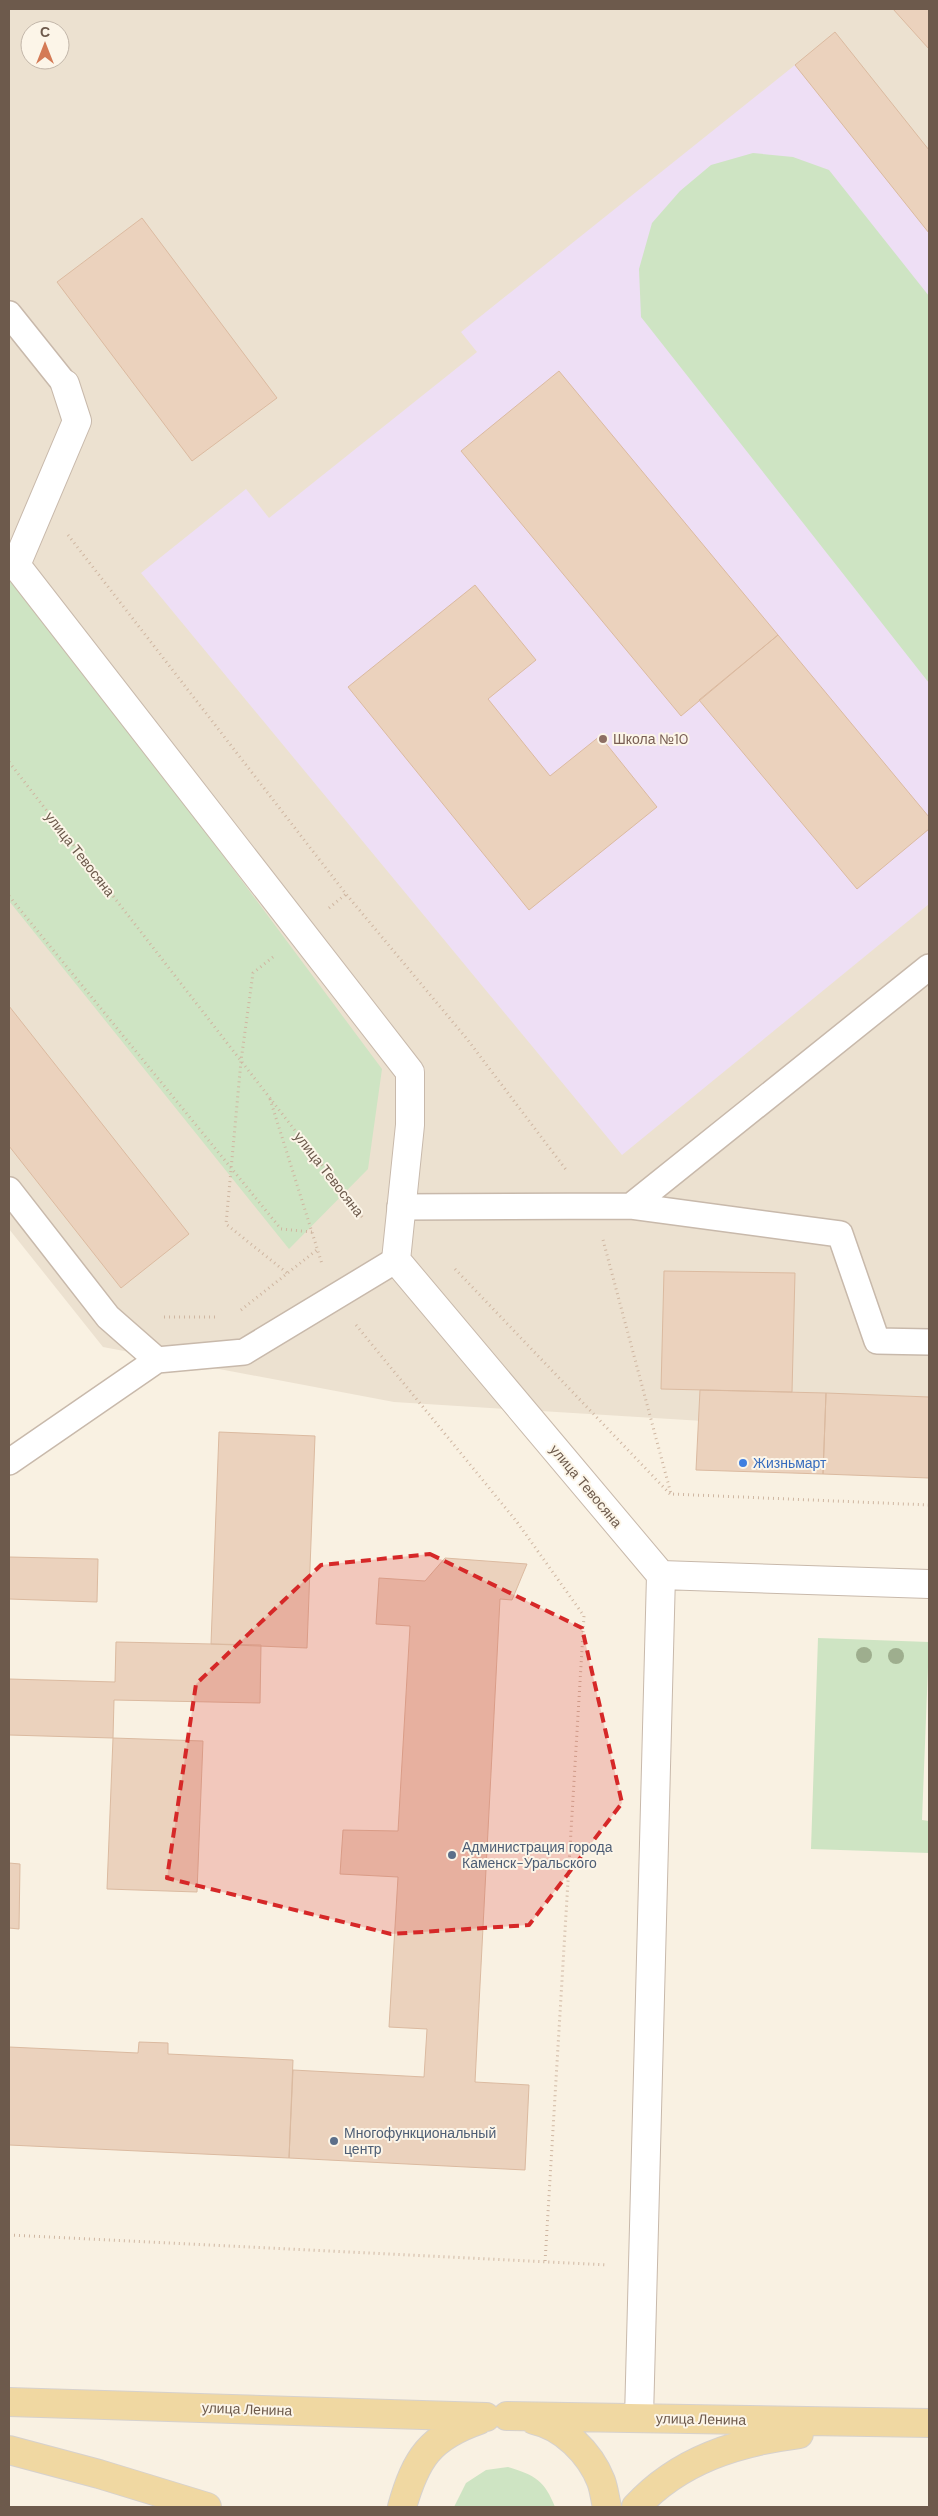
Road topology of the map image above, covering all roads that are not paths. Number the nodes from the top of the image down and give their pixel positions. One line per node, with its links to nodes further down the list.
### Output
1 (9, 314): 2 (lane)
2 (65, 384): 6 (street)
3 (929, 967): 5 (lane)
4 (9, 1190): 9 (lane)
5 (632, 1206): 6 (lane); 8 (lane)
6 (400, 1207): 7 (street)
7 (396, 1260): 9 (lane); 11 (street, улица Тевосяна)
8 (929, 1342)
9 (157, 1360): 10 (lane)
10 (9, 1462)
11 (661, 1575): 12 (street); 15 (street)
12 (929, 1584)
13 (9, 2402): 14 (main road, улица Ленина)
14 (496, 2416): 15 (main road, улица Ленина); 20 (main road); 21 (main road)
15 (639, 2418): 16 (main road, улица Ленина)
16 (896, 2422): 17 (main road, улица Ленина); 22 (main road, улица Ленина)
17 (929, 2423)
18 (9, 2450): 19 (main road)
19 (193, 2506)
20 (402, 2507)
21 (607, 2507)
22 (636, 2507)

